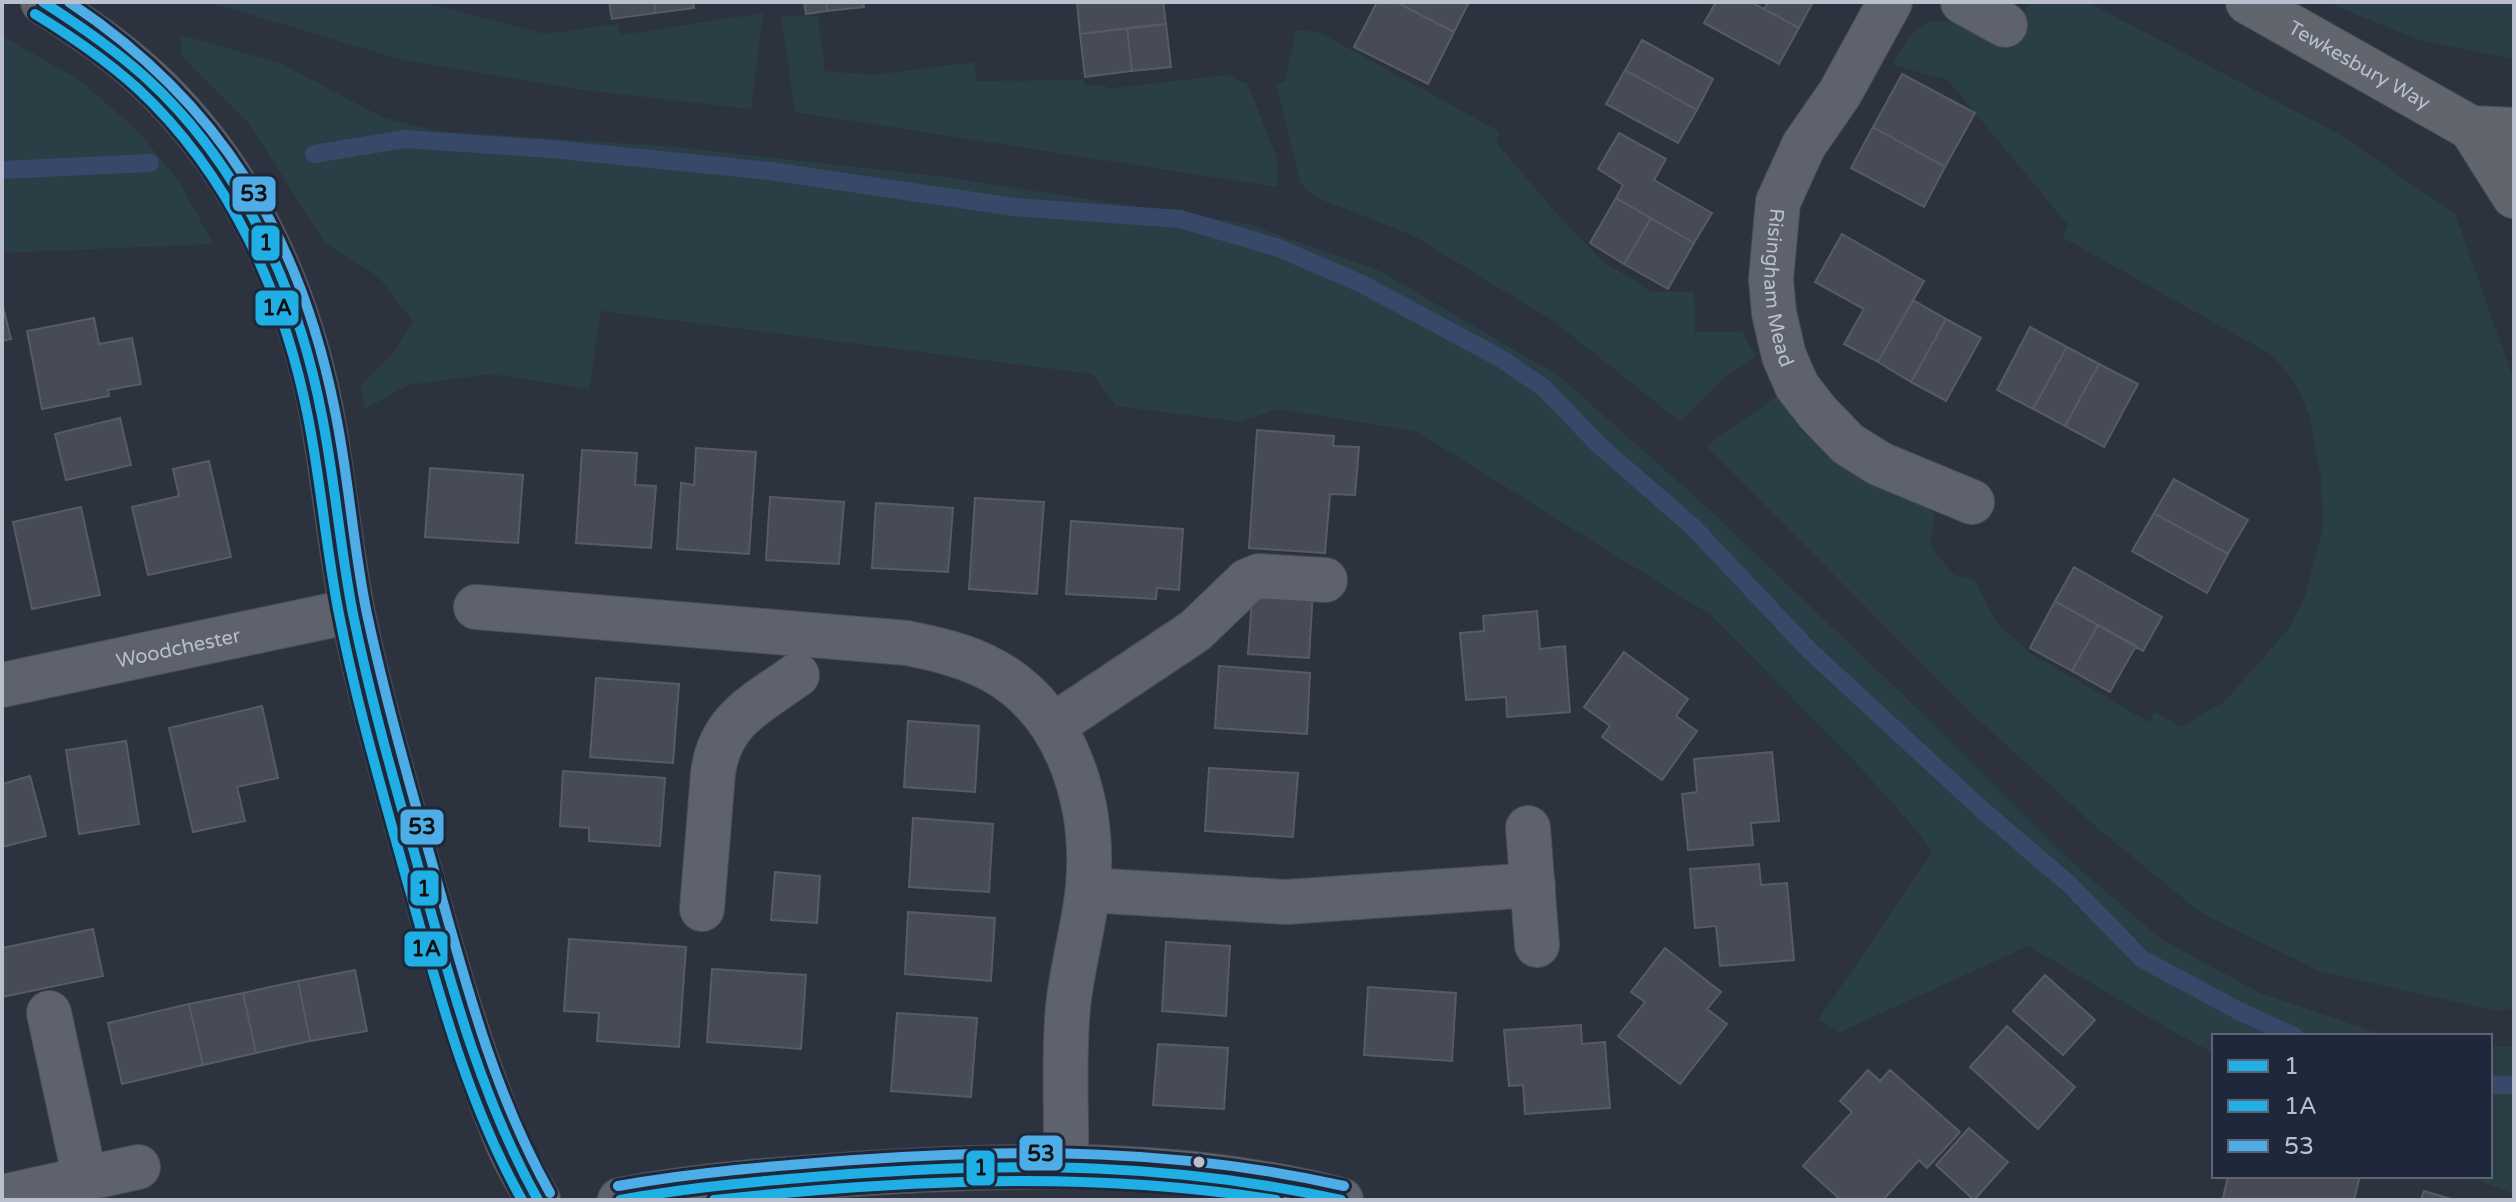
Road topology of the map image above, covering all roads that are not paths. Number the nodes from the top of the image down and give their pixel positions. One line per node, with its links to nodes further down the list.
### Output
1 (43, 2): 12 (street)
2 (1890, 2): 9 (street, Risingham Mead)
3 (1963, 2): 5 (street)
4 (2248, 2): 6 (main road, Tewkesbury Way)
5 (2005, 25)
6 (2471, 128): 7 (main road, Tewkesbury Way); 8 (main road, Tewkesbury Way)
7 (2514, 130)
8 (2514, 196)
9 (1972, 502)
10 (1325, 580): 15 (street)
11 (476, 607): 13 (street)
12 (352, 611): 14 (street, Woodchester); 27 (street)
13 (802, 633): 15 (street); 19 (street)
14 (2, 685)
15 (1054, 725): 18 (street)
16 (1528, 828): 17 (street)
17 (1533, 885): 18 (street); 20 (street)
18 (1088, 890): 22 (street)
19 (702, 909)
20 (1537, 945)
21 (49, 1013): 24 (street)
22 (1066, 1166): 26 (street); 28 (street)
23 (138, 1167): 24 (street)
24 (85, 1179): 25 (street)
25 (2, 1197)
26 (1325, 1198)
27 (538, 1200)
28 (620, 1200)

